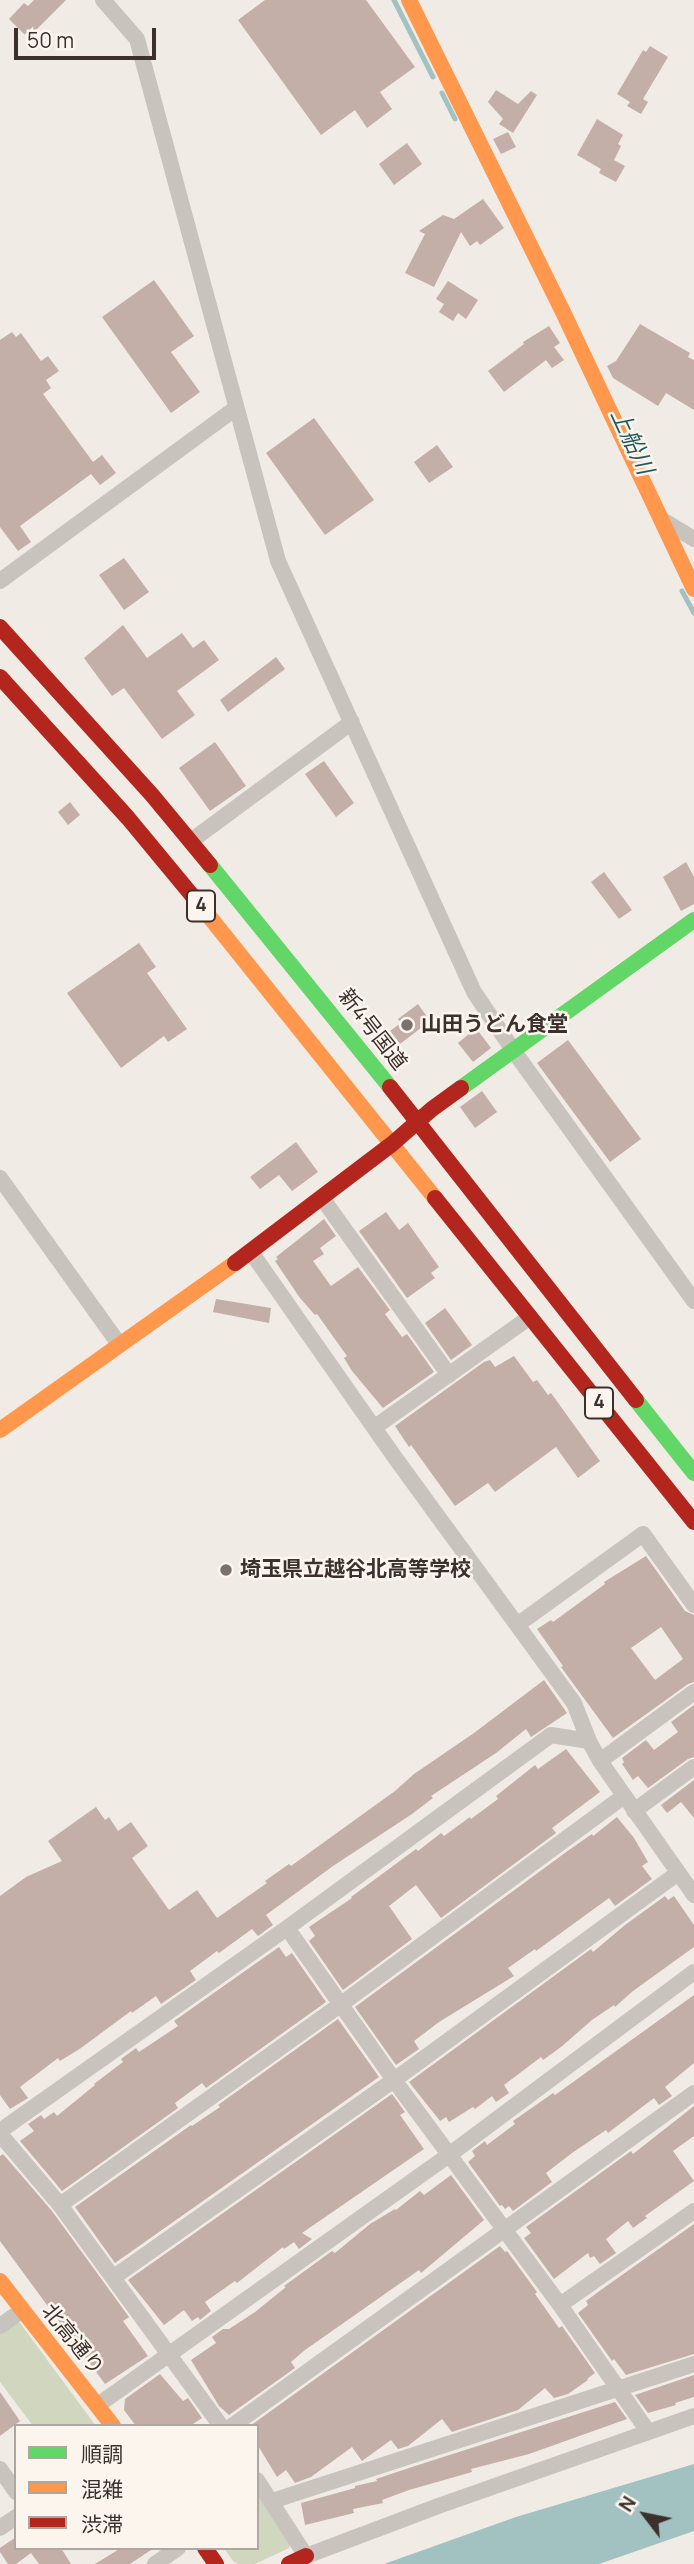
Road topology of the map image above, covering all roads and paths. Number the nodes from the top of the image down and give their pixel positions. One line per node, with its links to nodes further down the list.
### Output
1 (103, 0): 3 (street)
2 (409, 0): 4 (main road)
3 (236, 408): 6 (street); 10 (street)
4 (661, 519): 5 (street); 7 (main road)
5 (694, 539)
6 (0, 581)
7 (694, 589)
8 (0, 628): 11 (main road, 新4号国道 / 4)
9 (0, 677): 15 (main road, 4)
10 (352, 722): 11 (street); 13 (street)
11 (191, 841): 14 (main road, 新4号国道 / 4)
12 (694, 920): 13 (main road)
13 (513, 1051): 14 (main road); 19 (street)
14 (418, 1121): 15 (main road); 25 (main road, 新4号国道 / 4)
15 (392, 1144): 17 (main road); 20 (main road, 4)
16 (0, 1178): 21 (street)
17 (322, 1198): 18 (main road); 22 (street)
18 (251, 1252): 21 (main road); 23 (street)
19 (694, 1301)
20 (530, 1317): 22 (street); 26 (main road, 4)
21 (119, 1344): 24 (main road)
22 (449, 1376): 23 (street)
23 (375, 1427): 28 (street)
24 (0, 1430)
25 (694, 1474)
26 (694, 1522)
27 (694, 1605): 28 (street)
28 (517, 1625): 30 (street)
29 (694, 1692): 31 (street)
30 (589, 1741): 31 (street); 37 (street)
31 (600, 1761): 33 (street)
32 (694, 1767): 34 (street)
33 (624, 1796): 34 (street); 39 (street)
34 (634, 1811): 35 (street)
35 (678, 1873): 36 (street); 40 (street)
36 (694, 1895)
37 (287, 1928): 39 (street); 42 (street)
38 (694, 1972): 43 (street)
39 (340, 2005): 40 (street); 44 (street)
40 (394, 2080): 43 (street); 47 (street)
41 (694, 2092): 46 (street)
42 (0, 2133): 44 (street)
43 (449, 2155): 46 (street); 52 (street)
44 (61, 2204): 47 (street)
45 (694, 2211): 49 (street)
46 (504, 2230): 49 (street); 59 (street)
47 (114, 2277): 52 (street)
48 (0, 2281): 50 (main road, 北高通り)
49 (560, 2305): 54 (street)
50 (21, 2311): 51 (street); 55 (main road, 北高通り)
51 (0, 2326)
52 (171, 2353): 55 (street); 58 (street)
53 (694, 2364): 54 (street)
54 (617, 2388): 60 (street); 64 (street)
55 (98, 2406): 57 (main road, 北高通り)
56 (694, 2416): 60 (street)
57 (112, 2424)
58 (220, 2424)
59 (235, 2424)
60 (647, 2430): 66 (street)
61 (0, 2469): 63 (street)
62 (259, 2483): 64 (street)
63 (14, 2489)
64 (272, 2501): 66 (street)
65 (175, 2550): 67 (street)
66 (306, 2556): 68 (main road)
67 (156, 2564)
68 (289, 2564)

